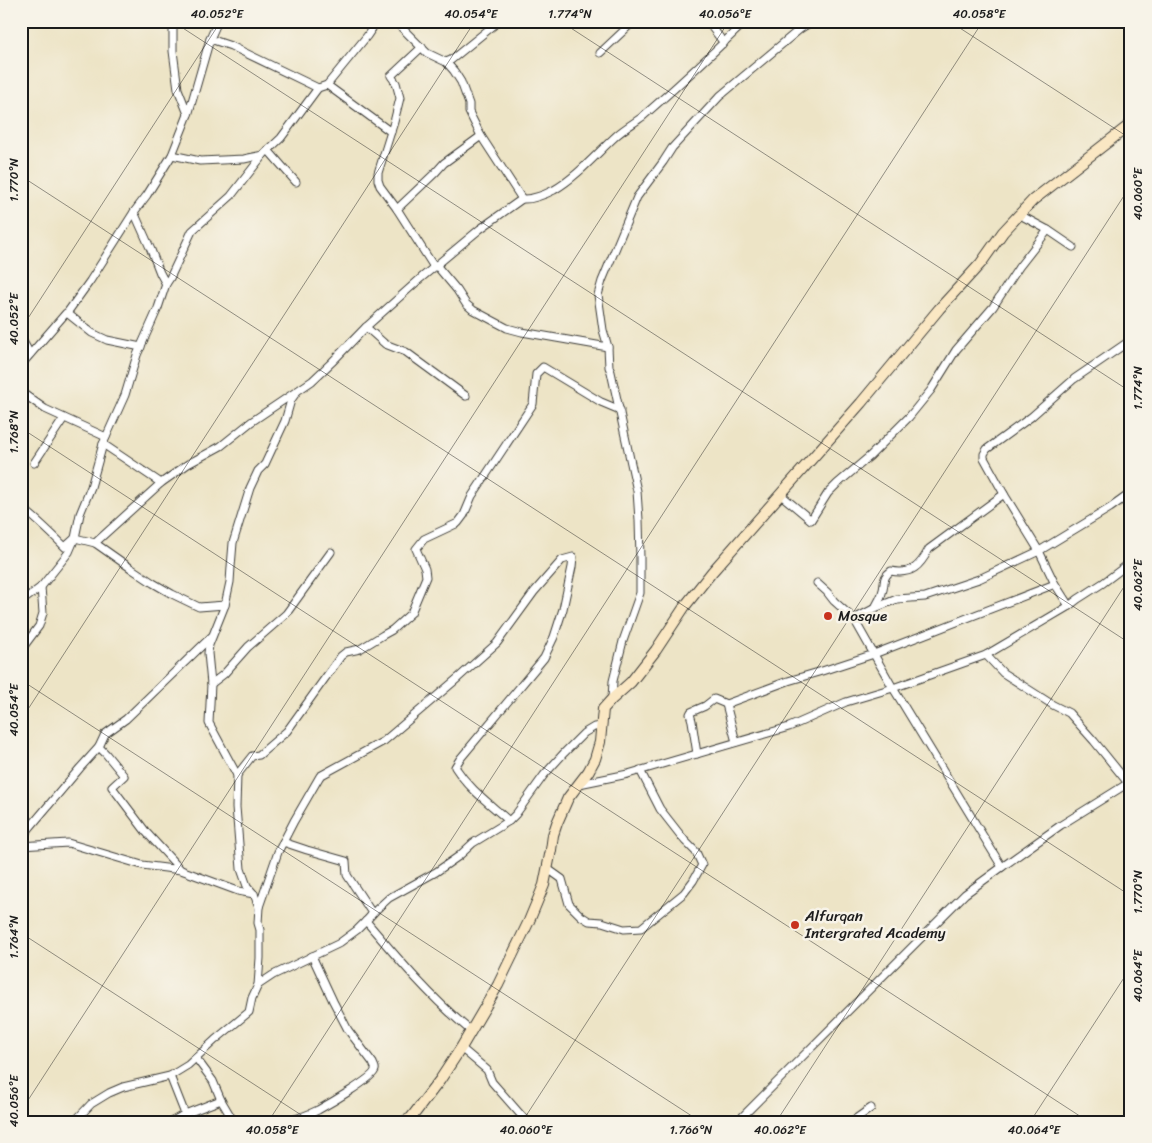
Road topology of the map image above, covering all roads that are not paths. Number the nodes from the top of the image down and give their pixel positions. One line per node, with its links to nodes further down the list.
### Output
1 (173, 21): 17 (street)
2 (218, 21): 10 (street)
3 (377, 21): 15 (street)
4 (396, 21): 12 (street)
5 (499, 21): 14 (street)
6 (634, 21): 13 (street)
7 (707, 21): 11 (street)
8 (746, 21): 11 (street)
9 (813, 21): 37 (street)
10 (210, 39): 16 (street); 17 (street)
11 (724, 42): 24 (street)
12 (422, 47): 14 (street); 19 (street)
13 (600, 53)
14 (446, 62): 20 (street)
15 (327, 85): 16 (street); 19 (street)
16 (318, 88): 21 (street)
17 (188, 114): 22 (street)
18 (1131, 124): 27 (street)
19 (391, 132): 25 (street)
20 (481, 136): 24 (street); 25 (street)
21 (265, 153): 22 (street); 23 (street); 31 (street)
22 (172, 155): 26 (street)
23 (296, 182)
24 (522, 198): 30 (street)
25 (398, 209): 30 (street)
26 (134, 212): 31 (street); 32 (street)
27 (1020, 215): 28 (street); 50 (street)
28 (1048, 230): 29 (street); 50 (street)
29 (1073, 247)
30 (435, 266): 33 (street); 37 (street)
31 (166, 284): 36 (street)
32 (67, 313): 36 (street); 38 (street)
33 (366, 327): 40 (street); 42 (street)
34 (21, 338): 38 (street)
35 (1131, 340): 49 (street)
36 (141, 347): 45 (street)
37 (608, 347): 43 (street)
38 (30, 354): 39 (street)
39 (21, 365)
40 (298, 390): 47 (street); 61 (street)
41 (21, 392): 44 (street)
42 (466, 396)
43 (620, 410): 71 (street); 78 (street)
44 (64, 418): 45 (street); 46 (street)
45 (105, 440): 47 (street); 52 (street)
46 (34, 462)
47 (161, 483): 53 (street)
48 (1131, 493): 54 (street)
49 (1004, 494): 54 (street); 63 (street)
50 (781, 495): 71 (street)
51 (21, 507): 52 (street)
52 (75, 538): 53 (street); 59 (street)
53 (95, 543): 61 (street)
54 (1038, 551): 58 (street); 63 (street)
55 (331, 552): 69 (street)
56 (1131, 562): 62 (street)
57 (817, 583): 64 (street)
58 (1055, 584): 62 (street); 67 (street)
59 (41, 587): 60 (street); 66 (street)
60 (21, 602)
61 (225, 605): 65 (street)
62 (1069, 606): 68 (street)
63 (875, 608): 64 (street)
64 (854, 618): 67 (street)
65 (214, 634): 69 (street); 75 (street)
66 (21, 650)
67 (874, 654): 70 (street); 72 (street)
68 (986, 655): 70 (street); 79 (street)
69 (211, 684): 78 (street)
70 (893, 688): 74 (street); 85 (street)
71 (612, 699): 73 (street)
72 (726, 704): 74 (street); 76 (street)
73 (602, 726): 80 (street); 81 (street)
74 (736, 742): 76 (street)
75 (99, 748): 82 (street); 87 (street)
76 (697, 754): 77 (street)
77 (640, 770): 80 (street); 86 (street)
78 (237, 775): 88 (street)
79 (1130, 782): 85 (street)
80 (579, 784): 86 (street)
81 (509, 821): 83 (street); 90 (street)
82 (21, 838)
83 (283, 842): 89 (street); 90 (street)
84 (21, 846): 87 (street)
85 (1002, 867): 107 (street)
86 (548, 869): 94 (street)
87 (181, 870): 88 (street)
88 (254, 894): 89 (street)
89 (259, 907): 93 (street)
90 (372, 913): 91 (street)
91 (366, 921): 92 (street); 94 (street)
92 (312, 956): 93 (street); 105 (street)
93 (258, 985): 96 (street)
94 (471, 1032): 95 (street)
95 (461, 1048): 101 (street); 106 (street)
96 (196, 1058): 97 (street); 98 (street)
97 (170, 1076): 100 (street); 102 (street)
98 (221, 1100): 100 (street); 104 (street)
99 (871, 1108): 108 (street)
100 (185, 1114): 103 (street)
101 (409, 1120)
102 (74, 1122)
103 (171, 1122)
104 (234, 1122)
105 (285, 1122)
106 (527, 1122)
107 (737, 1122)
108 (851, 1122)

